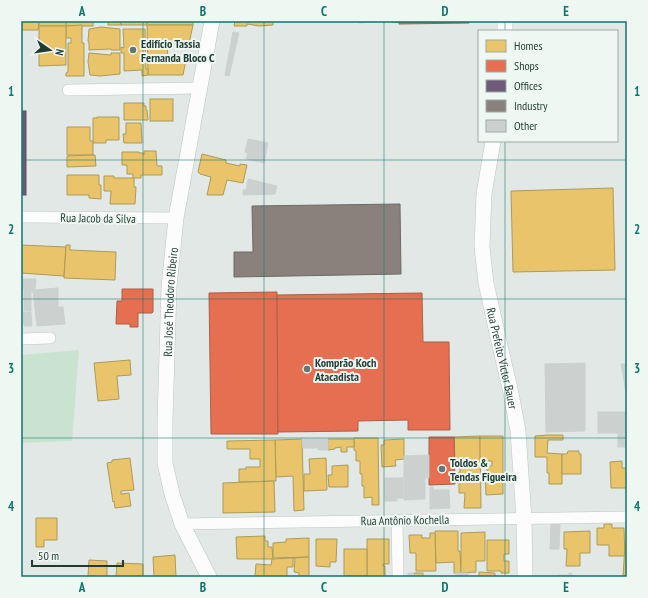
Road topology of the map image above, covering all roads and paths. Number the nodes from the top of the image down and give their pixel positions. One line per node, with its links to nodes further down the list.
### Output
1 (212, 21): 2 (main road, Rua José Theodoro Ribeiro)
2 (200, 88): 3 (street); 6 (main road, Rua José Theodoro Ribeiro)
3 (68, 90)
4 (493, 142): 10 (main road, Rua Prefeito Victor Bauer)
5 (21, 217): 6 (street, Rua Jacob da Silva)
6 (176, 218): 12 (main road, Rua José Theodoro Ribeiro)
7 (50, 338): 8 (street)
8 (21, 339)
9 (627, 517): 10 (street, Rua Antônio Kochella)
10 (524, 519): 11 (street, Rua Antônio Kochella); 15 (main road, Rua Prefeito Victor Bauer)
11 (397, 520): 12 (street, Rua Antônio Kochella); 14 (street)
12 (182, 524): 13 (main road, Rua José Theodoro Ribeiro)
13 (209, 577)
14 (398, 577)
15 (525, 577)

